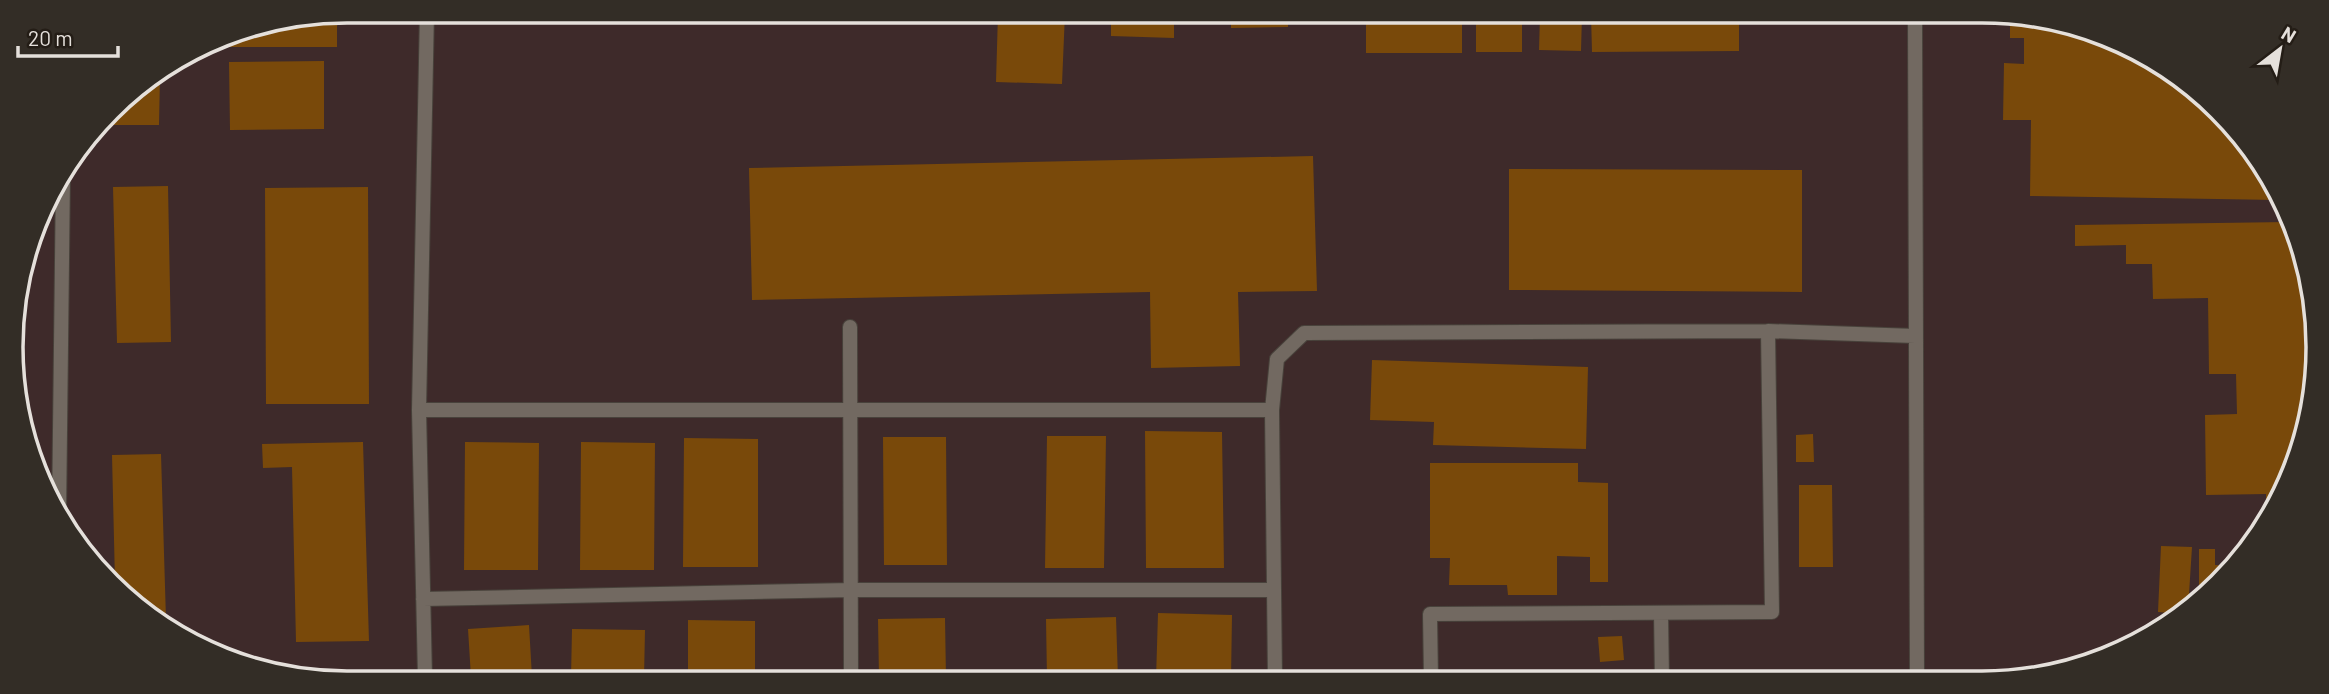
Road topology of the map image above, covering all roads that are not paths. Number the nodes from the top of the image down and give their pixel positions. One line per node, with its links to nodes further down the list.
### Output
1 (427, 23): 7 (lane)
2 (1915, 23): 6 (lane)
3 (63, 191): 10 (lane)
4 (850, 327): 8 (lane)
5 (1768, 331): 6 (lane); 9 (lane); 14 (lane)
6 (1915, 336): 20 (lane)
7 (419, 410): 8 (lane); 13 (lane)
8 (850, 410): 9 (lane); 11 (lane)
9 (1272, 410): 12 (lane)
10 (59, 496)
11 (851, 590): 12 (lane); 13 (lane); 16 (lane)
12 (1274, 590): 17 (lane)
13 (423, 599): 15 (lane)
14 (1661, 613): 18 (lane); 19 (lane)
15 (425, 671)
16 (851, 671)
17 (1275, 671)
18 (1431, 671)
19 (1661, 671)
20 (1917, 671)

